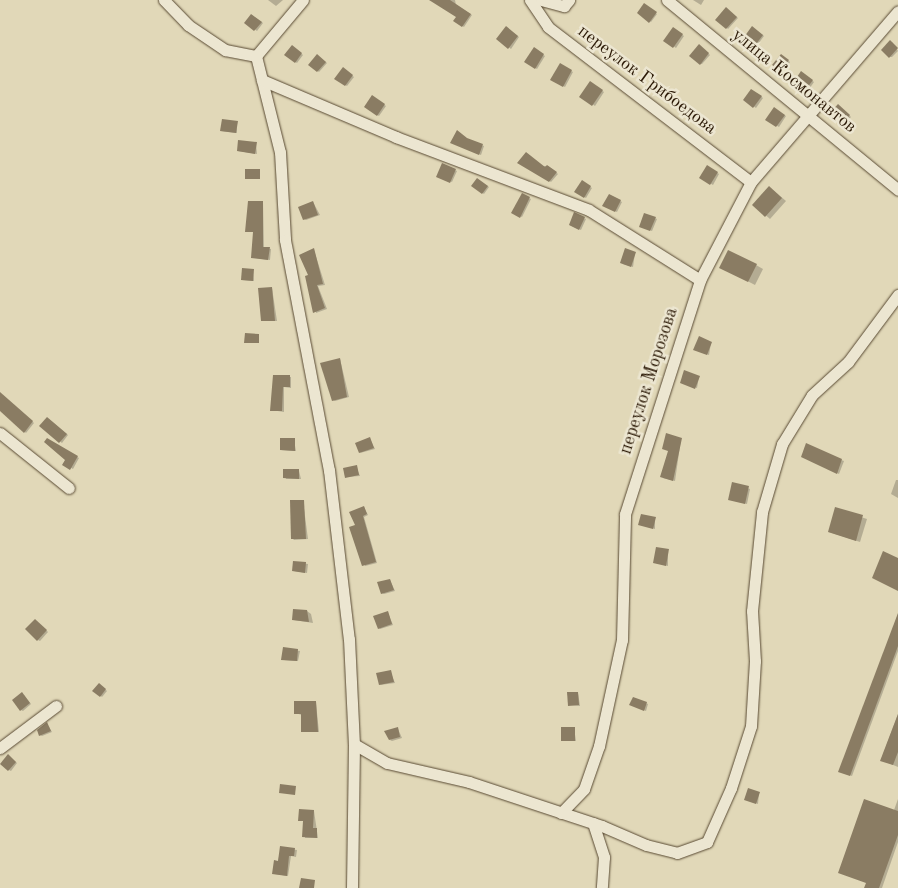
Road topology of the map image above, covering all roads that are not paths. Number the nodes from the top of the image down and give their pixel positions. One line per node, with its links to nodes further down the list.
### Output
1 (164, 0): 8 (street)
2 (303, 0): 8 (street)
3 (530, 0): 11 (street, переулок Грибоедова)
4 (541, 0): 5 (street)
5 (569, 0)
6 (667, 0): 10 (street, улица Космонавтов)
7 (898, 11): 10 (street, переулок Морозова)
8 (256, 56): 9 (street)
9 (262, 80): 13 (street); 18 (street)
10 (810, 116): 11 (street, переулок Морозова); 12 (street, улица Космонавтов)
11 (750, 182): 13 (street, переулок Морозова)
12 (898, 190)
13 (700, 280): 20 (street, переулок Морозова)
14 (898, 295): 21 (street)
15 (0, 433): 16 (street)
16 (69, 488)
17 (56, 706): 19 (street)
18 (354, 744): 20 (street); 22 (street)
19 (0, 748)
20 (561, 813): 21 (street)
21 (592, 823): 23 (street)
22 (352, 888)
23 (602, 888)

